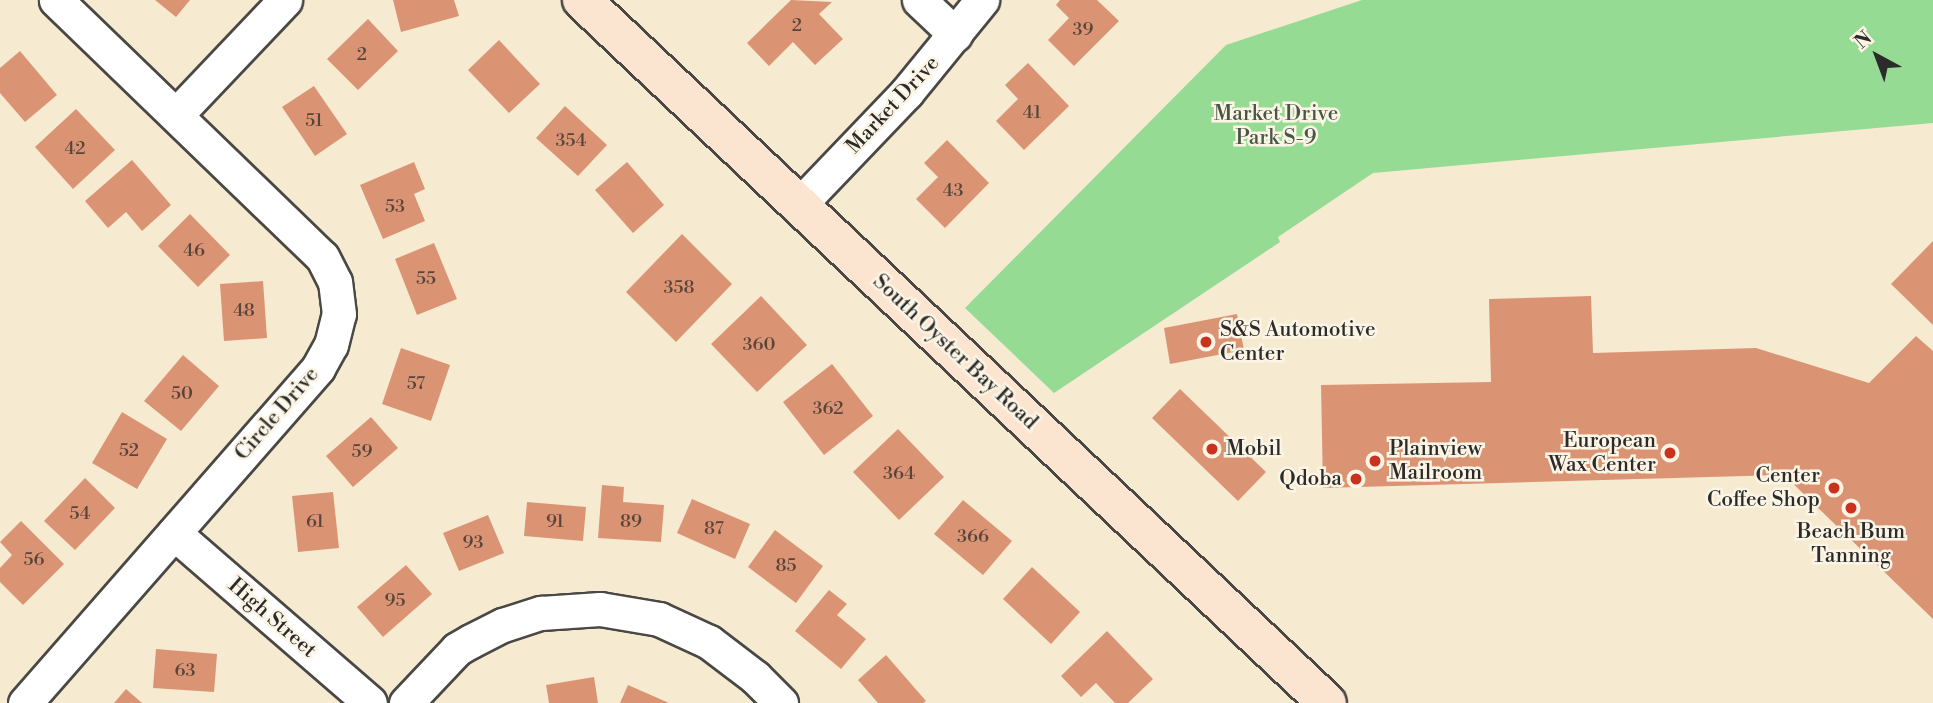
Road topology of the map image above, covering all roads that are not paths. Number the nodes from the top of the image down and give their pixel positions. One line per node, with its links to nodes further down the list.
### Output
1 (56, 0): 7 (street, Circle Drive)
2 (285, 0): 7 (street)
3 (582, 0): 8 (main road, South Oyster Bay Road)
4 (919, 0): 6 (street)
5 (982, 0): 6 (street, Market Drive)
6 (955, 34): 8 (street, Market Drive)
7 (177, 114): 9 (street, Circle Drive)
8 (799, 205): 14 (main road, South Oyster Bay Road)
9 (174, 533): 10 (street, Circle Drive); 11 (street, High Street)
10 (26, 703)
11 (370, 703)
12 (405, 703): 13 (street)
13 (781, 703)
14 (1327, 703)

